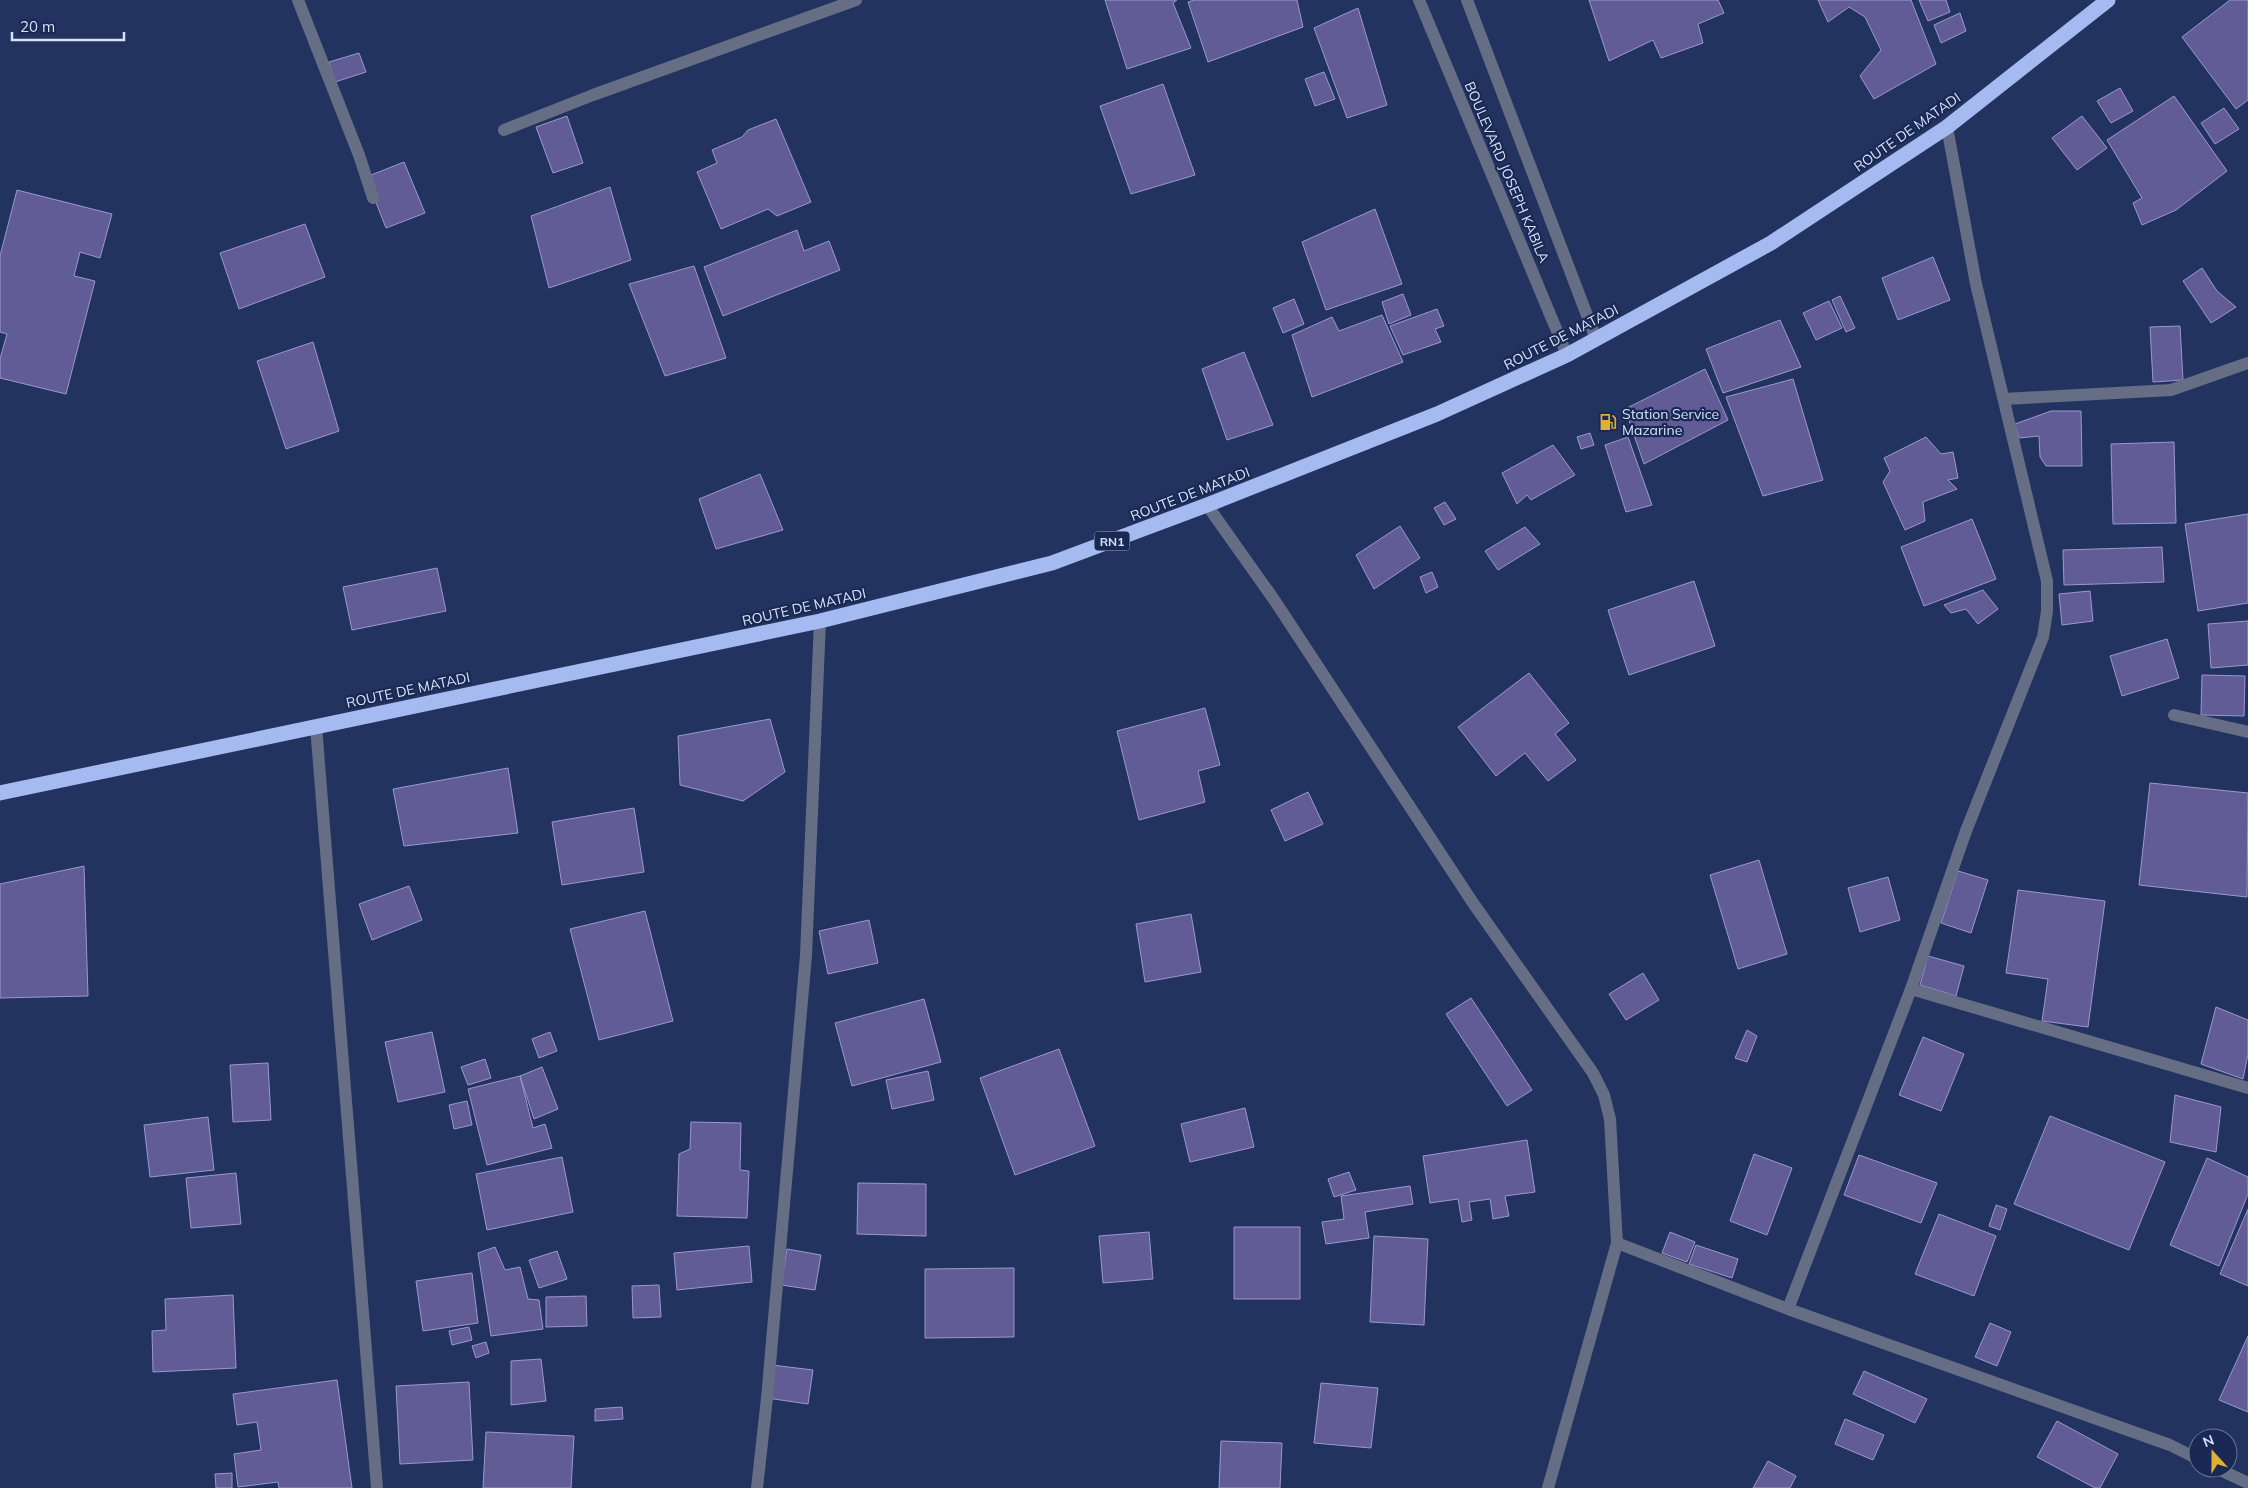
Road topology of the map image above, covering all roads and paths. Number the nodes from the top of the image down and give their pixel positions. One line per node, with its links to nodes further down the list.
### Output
1 (298, 0): 8 (street)
2 (856, 0): 7 (street)
3 (1419, 0): 10 (street, BOULEVARD JOSEPH KABILA)
4 (1468, 0): 9 (street, BOULEVARD JOSEPH KABILA)
5 (2108, 0): 6 (highway, ROUTE DE MATADI / RN1)
6 (1947, 127): 9 (highway, ROUTE DE MATADI / RN1); 12 (street)
7 (504, 130)
8 (372, 198)
9 (1596, 340): 10 (highway, ROUTE DE MATADI / RN1)
10 (1567, 355): 13 (highway, ROUTE DE MATADI / RN1)
11 (2248, 363): 12 (street)
12 (2004, 399): 19 (street)
13 (1207, 505): 14 (highway, ROUTE DE MATADI / RN1); 21 (street)
14 (820, 621): 16 (highway, ROUTE DE MATADI / RN1); 25 (street)
15 (2174, 715): 17 (street)
16 (316, 726): 18 (highway, ROUTE DE MATADI / RN1); 24 (street)
17 (2248, 732)
18 (0, 793)
19 (1911, 989): 20 (street); 22 (street)
20 (2248, 1088)
21 (1617, 1243): 22 (street); 26 (street)
22 (1788, 1309): 23 (street)
23 (2188, 1454)
24 (377, 1488)
25 (757, 1488)
26 (1548, 1488)

